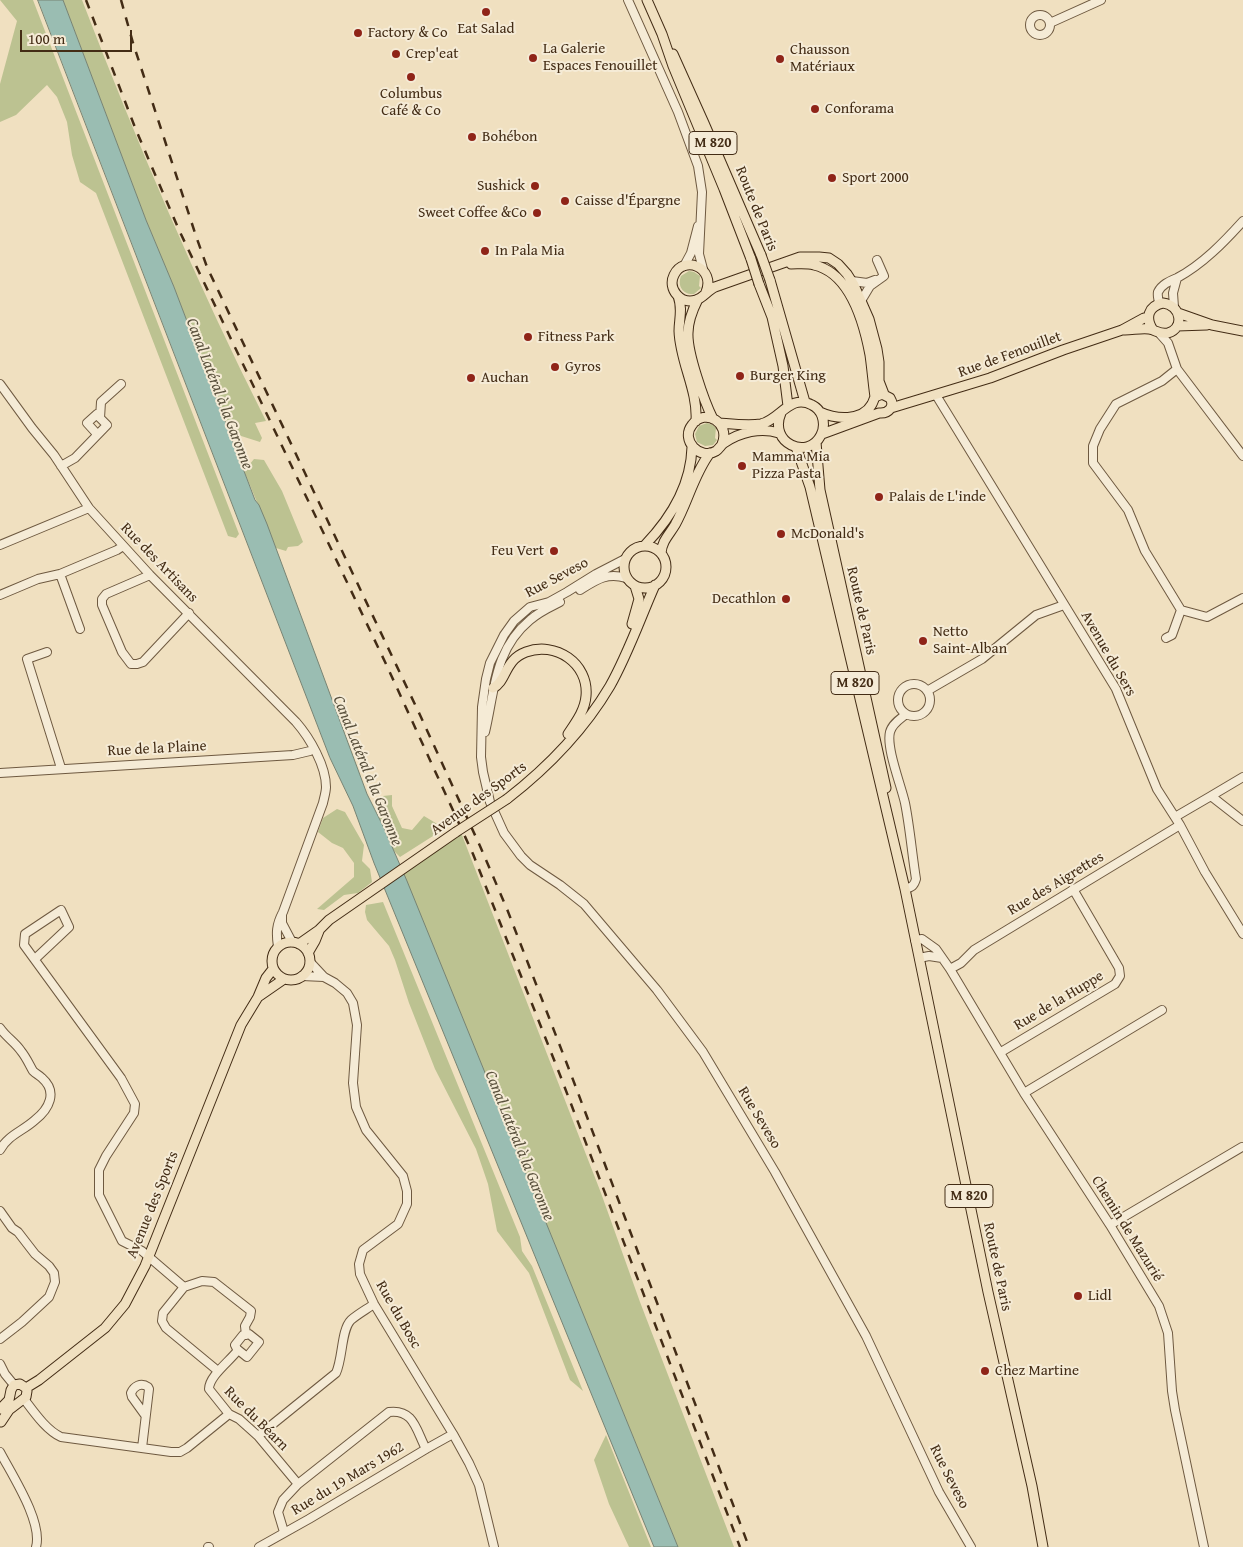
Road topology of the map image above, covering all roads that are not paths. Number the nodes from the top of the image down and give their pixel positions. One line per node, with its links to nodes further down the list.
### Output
1 (628, 0): 6 (street)
2 (647, 0): 5 (main road, Route de Paris / M 820)
3 (1101, 0): 4 (street)
4 (1050, 24)
5 (662, 34): 34 (main road, Route de Paris / M 820, bridge); 35 (main road, Route de Paris / M 820, bridge)
6 (702, 209): 10 (street); 11 (street)
7 (1243, 221): 13 (street)
8 (877, 260): 12 (street)
9 (781, 265): 14 (main road); 15 (main road); 33 (main road)
10 (684, 266): 11 (main road); 17 (main road)
11 (704, 272): 14 (main road); 16 (main road)
12 (879, 278): 15 (street); 20 (street)
13 (1177, 278): 19 (street); 21 (street)
14 (734, 280): 16 (main road)
15 (852, 282): 20 (main road)
16 (706, 292): 18 (main road)
17 (678, 296): 18 (main road); 40 (main road)
18 (698, 299): 39 (main road)
19 (1158, 299): 21 (main road, Rue de Fenouillet); 22 (main road, Rue de Fenouillet)
20 (861, 302): 33 (main road)
21 (1176, 310): 23 (main road, Rue de Fenouillet); 24 (main road)
22 (1148, 317): 25 (main road, Rue de Fenouillet); 27 (main road)
23 (1212, 325): 24 (main road, Rue de Fenouillet); 26 (main road, Rue de Fenouillet)
24 (1175, 329): 27 (main road, Rue de Fenouillet); 28 (street)
25 (1122, 330): 27 (main road, Rue de Fenouillet); 32 (main road, Rue de Fenouillet)
26 (1243, 331)
27 (1157, 332): 28 (street)
28 (1168, 343): 29 (street)
29 (1177, 369): 49 (street); 65 (street)
30 (0, 384): 50 (street, Rue des Artisans)
31 (122, 384): 38 (street)
32 (936, 395): 33 (main road, Rue de Fenouillet); 64 (street, Avenue du Sers)
33 (883, 401): 36 (main road); 43 (main road)
34 (805, 402): 35 (main road); 36 (main road)
35 (788, 406): 37 (main road)
36 (820, 412): 43 (main road)
37 (781, 413): 39 (main road); 41 (main road)
38 (100, 418): 42 (street); 42 (street)
39 (716, 420): 40 (main road); 45 (main road)
40 (696, 421): 46 (main road)
41 (779, 433): 45 (main road); 47 (main road)
42 (97, 434): 50 (street)
43 (822, 434): 44 (main road)
44 (816, 442): 47 (main road); 84 (main road, Route de Paris / M 820)
45 (722, 444): 48 (main road)
46 (692, 447): 48 (main road); 54 (main road)
47 (796, 447): 84 (main road, Route de Paris / M 820)
48 (710, 453): 55 (main road)
49 (1243, 456)
50 (61, 466): 51 (street, Rue des Artisans)
51 (88, 508): 52 (street); 53 (street, Rue des Artisans)
52 (0, 546)
53 (123, 546): 57 (street); 58 (street, Rue des Artisans)
54 (645, 546): 55 (main road); 56 (main road)
55 (661, 553): 60 (main road)
56 (625, 559): 59 (main road); 74 (street, Rue Seveso)
57 (60, 574): 62 (street); 67 (street)
58 (150, 575): 66 (street, Rue des Artisans); 66 (street)
59 (626, 578): 61 (main road); 70 (street, Rue Seveso)
60 (655, 585): 61 (main road); 72 (main road, Avenue des Sports)
61 (636, 586): 72 (main road, Avenue des Sports)
62 (0, 595)
63 (1243, 598): 65 (street)
64 (1064, 605): 71 (street); 81 (street, Avenue du Sers)
65 (1181, 610): 68 (street)
66 (189, 613): 75 (street, Rue des Artisans)
67 (80, 628)
68 (1166, 638)
69 (47, 652): 77 (street)
70 (493, 688): 74 (street, Rue Seveso); 76 (main road)
71 (927, 691): 73 (street); 73 (street)
72 (593, 711): 76 (main road, Avenue des Sports)
73 (905, 715): 85 (street)
74 (482, 743): 137 (street, Rue Seveso)
75 (314, 748): 77 (street, Rue de la Plaine); 87 (street, Rue des Artisans)
76 (549, 763): 88 (main road, Avenue des Sports, bridge)
77 (61, 768): 78 (street, Rue de la Plaine)
78 (0, 773)
79 (1243, 777): 80 (street)
80 (1211, 796): 81 (street); 82 (street)
81 (1175, 817): 83 (street, Avenue du Sers)
82 (1243, 821)
83 (1180, 825): 86 (street, Rue des Aigrettes); 89 (street, Avenue du Sers)
84 (895, 845): 85 (main road, Route de Paris / M 820)
85 (905, 889): 90 (main road, Route de Paris / M 820)
86 (1073, 890): 98 (street, Rue des Aigrettes); 105 (street, Rue de la Huppe)
87 (283, 912): 91 (street); 92 (street, Rue des Artisans)
88 (319, 930): 91 (main road); 93 (main road)
89 (1243, 934)
90 (915, 940): 94 (main road, Route de Paris / M 820); 95 (street, Chemin de Mazurié)
91 (296, 943): 92 (main road); 93 (main road)
92 (278, 947): 97 (main road)
93 (309, 957): 99 (main road); 100 (street, Rue du Bosc)
94 (919, 958): 95 (street); 138 (main road, Route de Paris / M 820)
95 (942, 958): 98 (street, Chemin de Mazurié)
96 (35, 959): 96 (street); 111 (street)
97 (273, 969): 101 (main road); 102 (main road, Avenue des Sports)
98 (950, 969): 105 (street, Chemin de Mazurié)
99 (302, 976): 100 (street); 101 (main road)
100 (324, 977): 113 (street, Rue du Bosc)
101 (284, 979): 102 (main road, Avenue des Sports)
102 (258, 997): 111 (main road, Avenue des Sports)
103 (1162, 1010): 106 (street)
104 (0, 1028): 108 (street)
105 (1001, 1052): 106 (street, Chemin de Mazurié)
106 (1024, 1093): 110 (street, Chemin de Mazurié)
107 (1242, 1147): 110 (street)
108 (0, 1150)
109 (0, 1211): 115 (street)
110 (1110, 1225): 139 (street, Chemin de Mazurié)
111 (148, 1256): 112 (street); 120 (main road, Avenue des Sports)
112 (184, 1287): 114 (street); 118 (street)
113 (374, 1304): 127 (street, Rue du Bosc); 128 (street)
114 (246, 1335): 116 (street); 116 (street)
115 (0, 1339)
116 (238, 1350): 118 (street)
117 (0, 1364): 119 (street)
118 (218, 1371): 125 (street, Rue du Béarn)
119 (14, 1386): 120 (main road); 121 (main road)
120 (26, 1388): 122 (main road)
121 (11, 1396): 122 (main road); 123 (main road)
122 (22, 1400): 126 (main road); 129 (street)
123 (0, 1409)
124 (145, 1414): 129 (street)
125 (229, 1414): 128 (street, Rue du Béarn); 129 (street)
126 (0, 1422)
127 (453, 1434): 130 (street, Rue du 19 Mars 1962); 136 (street, Rue du Bosc)
128 (258, 1436): 132 (street, Rue du Béarn)
129 (142, 1448)
130 (426, 1449): 132 (street, Rue du 19 Mars 1962); 133 (street, Rue du 19 Mars 1962)
131 (0, 1452): 134 (street)
132 (298, 1484): 133 (street, Rue du 19 Mars 1962)
133 (284, 1532): 135 (street, Rue du 19 Mars 1962)
134 (36, 1547)
135 (259, 1547)
136 (494, 1547)
137 (971, 1547)
138 (1043, 1547)
139 (1204, 1547)

